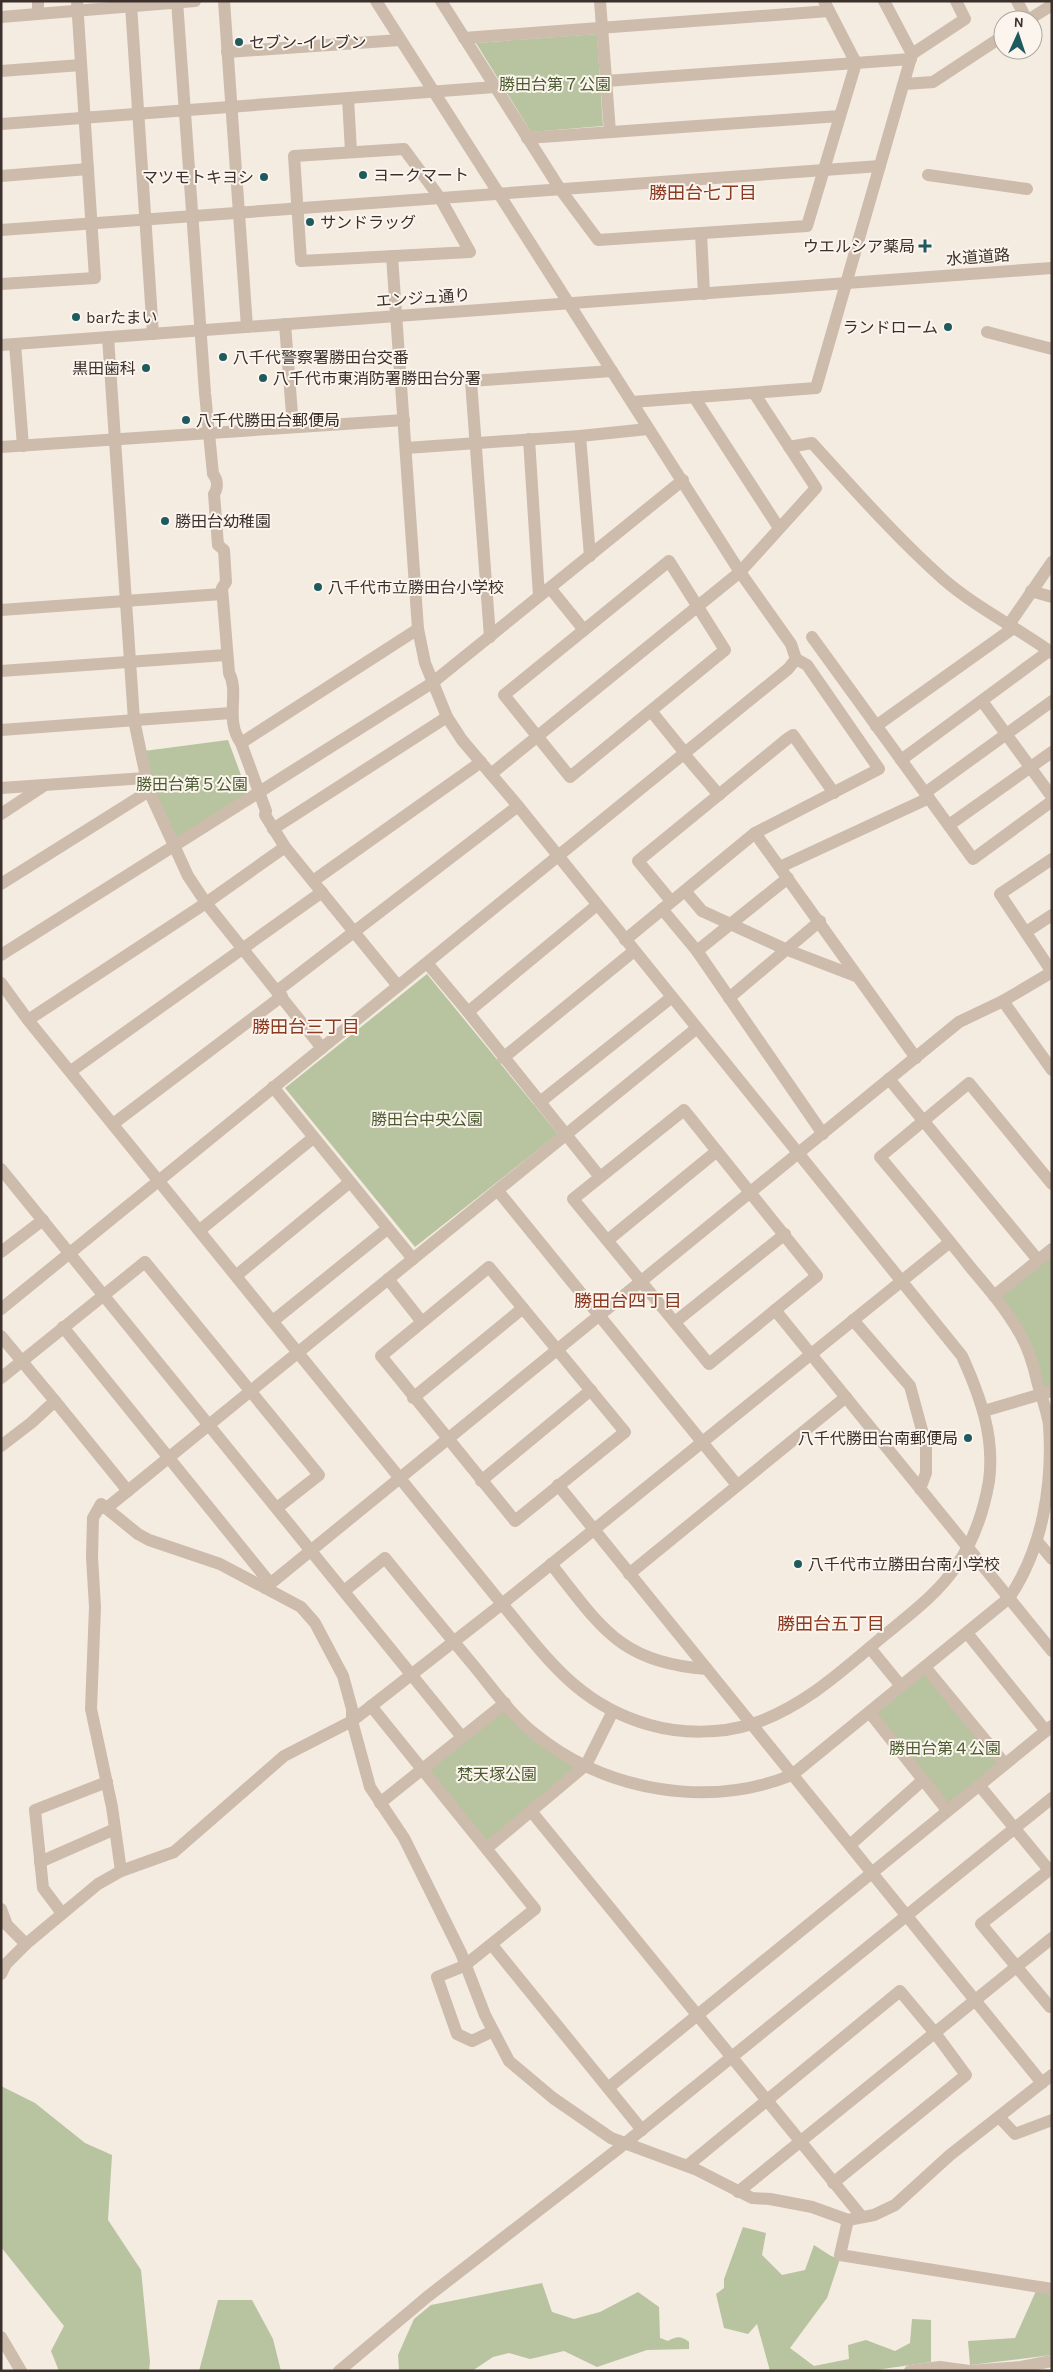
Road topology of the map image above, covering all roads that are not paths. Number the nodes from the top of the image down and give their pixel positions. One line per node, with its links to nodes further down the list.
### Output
1 (195, 1): 8 (street)
2 (224, 1): 18 (street)
3 (376, 1): 16 (street)
4 (441, 1): 15 (street)
5 (600, 1): 14 (street)
6 (884, 1): 19 (street)
7 (956, 1): 19 (street)
8 (177, 2): 9 (street); 29 (street)
9 (131, 5): 10 (street); 30 (street)
10 (77, 6): 12 (street); 21 (street)
11 (826, 6): 14 (street); 20 (street)
12 (38, 8): 13 (street)
13 (1, 17)
14 (602, 28): 15 (street); 23 (street)
15 (464, 38): 25 (street)
16 (400, 40): 18 (street); 26 (street)
17 (993, 43): 24 (street)
18 (228, 52): 28 (street)
19 (911, 56): 20 (street); 24 (street)
20 (856, 63): 23 (street); 31 (street)
21 (81, 65): 22 (street); 32 (street)
22 (1, 71)
23 (606, 81): 34 (street)
24 (904, 84): 37 (street)
25 (495, 87): 26 (street); 35 (street)
26 (432, 92): 27 (street); 44 (street)
27 (348, 98): 28 (street); 36 (street)
28 (231, 107): 29 (street); 47 (street)
29 (186, 110): 30 (street); 48 (street)
30 (138, 113): 32 (street); 49 (street)
31 (840, 116): 34 (street); 39 (street)
32 (85, 117): 33 (street); 38 (street)
33 (1, 124)
34 (610, 132): 35 (street)
35 (527, 138): 42 (street)
36 (351, 152): 45 (street); 46 (street)
37 (880, 166): 39 (street); 56 (street)
38 (88, 169): 41 (street); 50 (street)
39 (824, 170): 42 (street); 52 (street)
40 (928, 175): 43 (street)
41 (1, 176)
42 (560, 189): 44 (street); 52 (street)
43 (1028, 189)
44 (498, 194): 45 (street); 58 (street)
45 (440, 198): 46 (street); 53 (street)
46 (296, 209): 47 (street); 53 (street)
47 (239, 213): 48 (street); 61 (street)
48 (193, 217): 49 (street); 62 (street)
49 (146, 220): 50 (street); 64 (street)
50 (92, 224): 51 (street); 55 (street)
51 (1, 230)
52 (701, 233): 57 (street)
53 (392, 256): 59 (street)
54 (1052, 268): 56 (street, 水道道路)
55 (1, 284)
56 (847, 284): 57 (street, エンジュ通り); 70 (street)
57 (704, 294): 58 (street, エンジュ通り)
58 (570, 304): 59 (street, エンジュ通り); 69 (street)
59 (396, 317): 60 (street, エンジュ通り); 73 (street)
60 (285, 324): 61 (street, エンジュ通り); 74 (street)
61 (247, 327): 62 (street, エンジュ通り)
62 (202, 330): 64 (street, エンジュ通り); 76 (street)
63 (987, 332): 68 (street)
64 (153, 334): 65 (street, エンジュ通り)
65 (108, 337): 66 (street, エンジュ通り); 78 (street)
66 (15, 344): 67 (street, エンジュ通り); 81 (street)
67 (1, 345)
68 (1052, 349)
69 (612, 371): 72 (street); 80 (street)
70 (754, 393): 71 (street); 83 (street)
71 (694, 397): 72 (street); 86 (street)
72 (632, 402): 75 (street)
73 (404, 420): 74 (street); 84 (street)
74 (293, 427): 76 (street)
75 (648, 429): 77 (street); 85 (street)
76 (210, 433): 78 (street); 92 (street)
77 (580, 436): 79 (street); 87 (street)
78 (114, 439): 81 (street); 95 (street)
79 (529, 439): 80 (street); 93 (street)
80 (476, 443): 84 (street); 101 (street)
81 (23, 446): 82 (street)
82 (1, 447)
83 (789, 447): 86 (street); 98 (street)
84 (406, 448): 99 (street)
85 (683, 480): 87 (street); 89 (street)
86 (779, 528): 89 (street)
87 (590, 556): 90 (street)
88 (1052, 562): 91 (street)
89 (740, 572): 96 (street); 106 (street)
90 (550, 588): 93 (street); 100 (street)
91 (1032, 591): 94 (street); 98 (street)
92 (222, 594): 95 (street); 104 (street)
93 (539, 596): 101 (street)
94 (1052, 597)
95 (125, 601): 97 (street); 105 (street)
96 (697, 606): 100 (street); 111 (street); 118 (street)
97 (1, 610)
98 (1010, 627): 103 (street); 115 (street)
99 (418, 629): 108 (street); 119 (street)
100 (584, 630): 118 (street)
101 (490, 636): 108 (street)
102 (812, 637): 115 (street)
103 (1050, 652): 109 (street)
104 (226, 655): 105 (street); 112 (street)
105 (130, 662): 107 (street); 114 (street)
106 (792, 664): 121 (street); 129 (street)
107 (1, 671)
108 (432, 683): 113 (street); 130 (street)
109 (982, 700): 117 (street); 122 (street)
110 (1052, 701): 117 (street)
111 (651, 711): 118 (street); 121 (street)
112 (231, 713): 114 (street); 119 (street)
113 (447, 717): 123 (street); 138 (street)
114 (134, 720): 116 (street); 127 (street)
115 (876, 726): 122 (street)
116 (1, 730)
117 (1006, 734): 124 (street); 132 (street)
118 (537, 736): 125 (street)
119 (241, 743): 130 (street)
120 (1052, 752): 124 (street)
121 (685, 754): 131 (street); 142 (street)
122 (901, 760): 132 (street)
123 (481, 762): 125 (street); 146 (street)
124 (1031, 767): 133 (street); 137 (street)
125 (491, 774): 135 (street)
126 (47, 784): 127 (street); 128 (street); 136 (street)
127 (147, 784): 140 (street); 147 (street)
128 (1, 788)
129 (834, 793): 131 (street); 139 (street)
130 (258, 794): 138 (street); 140 (street)
131 (719, 796): 152 (street)
132 (927, 796): 137 (street); 144 (street)
133 (1052, 796)
134 (1052, 801): 137 (street)
135 (518, 806): 142 (street); 156 (street)
136 (1, 814)
137 (950, 825)
138 (273, 829): 141 (street)
139 (756, 833): 144 (street); 148 (street)
140 (173, 847): 150 (street); 163 (street)
141 (286, 847): 146 (street); 150 (street)
142 (558, 857): 151 (street); 164 (street)
143 (1052, 859): 157 (street)
144 (780, 867): 145 (street)
145 (788, 878): 154 (street); 155 (street)
146 (313, 881): 149 (street)
147 (1, 884)
148 (685, 891): 152 (street); 155 (street)
149 (322, 892): 156 (street); 159 (street)
150 (206, 903): 159 (street); 174 (street)
151 (597, 905): 158 (street); 173 (street)
152 (667, 905): 158 (street); 162 (street)
153 (1052, 915): 157 (street)
154 (820, 921): 160 (street); 166 (street)
155 (730, 924): 160 (street); 162 (street)
156 (354, 931): 168 (street); 169 (street)
157 (1026, 932): 165 (street)
158 (625, 940): 161 (street)
159 (243, 949): 169 (street); 180 (street)
160 (785, 949): 166 (street); 171 (street)
161 (634, 951): 170 (street); 177 (street)
162 (697, 951): 171 (street)
163 (1, 955)
164 (427, 963): 168 (street); 173 (street)
165 (1052, 972): 172 (street)
166 (858, 977): 178 (street)
167 (1, 983): 174 (street)
168 (398, 986): 176 (street)
169 (280, 994): 176 (street); 185 (street)
170 (672, 997): 175 (street); 183 (street)
171 (729, 998): 187 (street)
172 (1003, 1001): 178 (street); 179 (street)
173 (468, 1012): 177 (street)
174 (28, 1020): 180 (street)
175 (697, 1028): 186 (street); 190 (street)
176 (322, 1048): 182 (street)
177 (503, 1058): 183 (street)
178 (916, 1058): 181 (street)
179 (1052, 1070)
180 (71, 1071): 185 (street)
181 (889, 1079): 184 (street); 187 (street)
182 (273, 1087): 188 (street); 193 (street)
183 (540, 1102): 186 (street)
184 (924, 1120): 195 (street); 203 (street); 208 (street)
185 (113, 1124): 193 (street)
186 (567, 1134): 192 (street); 196 (street)
187 (823, 1134): 190 (street)
188 (313, 1138): 194 (street); 200 (street)
189 (717, 1151): 192 (street); 197 (street); 202 (street)
190 (798, 1153): 197 (street); 211 (street)
191 (1, 1169): 198 (street)
192 (600, 1178): 202 (street)
193 (159, 1180): 200 (street); 206 (street)
194 (350, 1182): 199 (street); 209 (street)
195 (1052, 1184)
196 (498, 1191): 207 (street); 218 (street)
197 (750, 1192): 201 (street); 212 (street)
198 (43, 1220): 205 (street); 206 (street)
199 (386, 1229): 207 (street); 220 (street)
200 (200, 1230): 209 (street)
201 (784, 1234): 217 (street); 222 (street)
202 (608, 1240): 212 (street)
203 (950, 1242): 211 (street); 214 (street)
204 (1052, 1248): 208 (street)
205 (1, 1252)
206 (69, 1253): 213 (street); 215 (street)
207 (413, 1259): 210 (street)
208 (1038, 1260): 214 (street)
209 (237, 1275): 220 (street)
210 (388, 1280): 221 (street); 226 (street)
211 (902, 1280): 219 (street); 236 (street)
212 (641, 1282): 218 (street); 222 (street)
213 (103, 1294): 223 (street); 231 (street); 237 (street)
214 (994, 1296): 232 (street)
215 (3, 1305)
216 (523, 1308): 221 (street); 225 (street); 234 (street)
217 (775, 1310): 222 (street); 227 (street)
218 (599, 1315): 225 (street); 239 (street)
219 (853, 1320): 227 (street); 247 (street)
220 (273, 1321): 226 (street)
221 (422, 1322): 234 (street)
222 (675, 1322)
223 (63, 1327): 228 (street); 241 (street)
224 (1, 1336): 228 (street)
225 (557, 1349): 230 (street); 238 (street)
226 (299, 1353): 231 (street); 243 (street)
227 (811, 1354): 233 (street); 239 (street)
228 (22, 1361): 229 (street); 235 (street)
229 (1, 1378)
230 (591, 1390): 244 (street); 245 (street)
231 (251, 1391): 237 (street); 250 (street)
232 (1047, 1393): 236 (street); 242 (street)
233 (846, 1397): 246 (street); 247 (street)
234 (413, 1398): 238 (street)
235 (55, 1401): 240 (street); 248 (street)
236 (984, 1411): 253 (street)
237 (210, 1425): 241 (street); 250 (street)
238 (447, 1438): 243 (street); 244 (street)
239 (701, 1443): 246 (street); 251 (street)
240 (1, 1446)
241 (168, 1458): 248 (street); 258 (street)
242 (1052, 1473): 252 (street)
243 (400, 1477): 254 (street); 261 (street)
244 (481, 1481): 245 (street)
245 (558, 1485): 251 (street)
246 (738, 1486): 257 (street)
247 (920, 1489): 253 (street)
248 (128, 1491): 249 (street)
249 (108, 1508): 258 (street); 283 (street)
250 (277, 1508): 254 (street)
251 (593, 1530): 256 (street); 257 (street)
252 (1037, 1541): 255 (street); 260 (street)
253 (967, 1548): 260 (street); 264 (street)
254 (310, 1550): 258 (street); 259 (street)
255 (1052, 1559)
256 (551, 1564): 261 (street); 267 (street)
257 (629, 1574): 267 (street)
258 (267, 1586): 274 (street)
259 (344, 1591): 263 (street); 268 (street)
260 (1009, 1598): 262 (street); 265 (street)
261 (502, 1604): 263 (street); 272 (street)
262 (967, 1633): 266 (street); 276 (street)
263 (454, 1641): 268 (street); 270 (street)
264 (870, 1648): 269 (street); 275 (street)
265 (1052, 1651)
266 (925, 1667): 269 (street); 278 (street)
267 (707, 1669): 275 (street)
268 (411, 1675): 271 (street); 277 (street)
269 (901, 1686): 273 (street)
270 (504, 1703): 277 (street); 279 (street)
271 (372, 1706): 274 (street); 280 (street)
272 (613, 1712): 275 (street); 279 (street)
273 (870, 1713): 281 (street); 282 (street)
274 (352, 1721): 286 (street); 295 (street)
275 (751, 1724): 281 (street)
276 (1049, 1728): 278 (street)
277 (462, 1737): 280 (street)
278 (1005, 1764): 284 (street)
279 (586, 1765): 281 (street); 288 (street)
280 (422, 1769): 286 (street); 292 (street)
281 (792, 1775): 291 (street)
282 (923, 1780): 287 (street); 291 (street)
283 (107, 1782): 290 (street); 293 (street)
284 (980, 1785): 287 (street); 289 (street)
285 (1052, 1798): 289 (street)
286 (380, 1803): 304 (street)
287 (947, 1810): 296 (street)
288 (531, 1811): 292 (street); 309 (street)
289 (1016, 1828): 294 (street); 299 (street)
290 (116, 1829): 293 (street); 295 (street)
291 (850, 1845): 296 (street)
292 (487, 1848): 303 (street)
293 (40, 1862): 298 (street)
294 (1051, 1869): 305 (street)
295 (121, 1870): 298 (street)
296 (872, 1872): 299 (street); 309 (street)
297 (1, 1909): 300 (street)
298 (61, 1912): 302 (street)
299 (906, 1914): 307 (street); 312 (street)
300 (4, 1926): 302 (street)
301 (1052, 1938): 305 (street)
302 (26, 1944): 306 (street)
303 (492, 1944): 304 (street); 314 (street)
304 (464, 1966): 310 (street); 310 (street)
305 (1016, 1966): 307 (street); 308 (street)
306 (1, 1974)
307 (974, 1999): 311 (street); 313 (street)
308 (1052, 2006)
309 (697, 2015): 312 (street); 314 (street)
310 (493, 2030): 320 (street)
311 (934, 2033): 315 (street); 319 (street); 322 (street)
312 (731, 2057): 315 (street); 318 (street)
313 (1047, 2079): 316 (street)
314 (608, 2088): 318 (street)
315 (767, 2101): 319 (street); 321 (street)
316 (999, 2117): 317 (street); 324 (street)
317 (1052, 2120)
318 (642, 2130): 320 (street)
319 (800, 2140): 322 (street); 323 (street)
320 (625, 2143): 321 (street); 331 (street)
321 (687, 2166): 323 (street)
322 (834, 2183): 324 (street)
323 (738, 2192): 325 (street)
324 (862, 2217): 325 (street)
325 (848, 2220): 326 (street)
326 (1052, 2289)
327 (1, 2337): 328 (street)
328 (4, 2352): 330 (street)
329 (1052, 2361): 332 (street)
330 (21, 2371)
331 (339, 2371)
332 (910, 2371)

